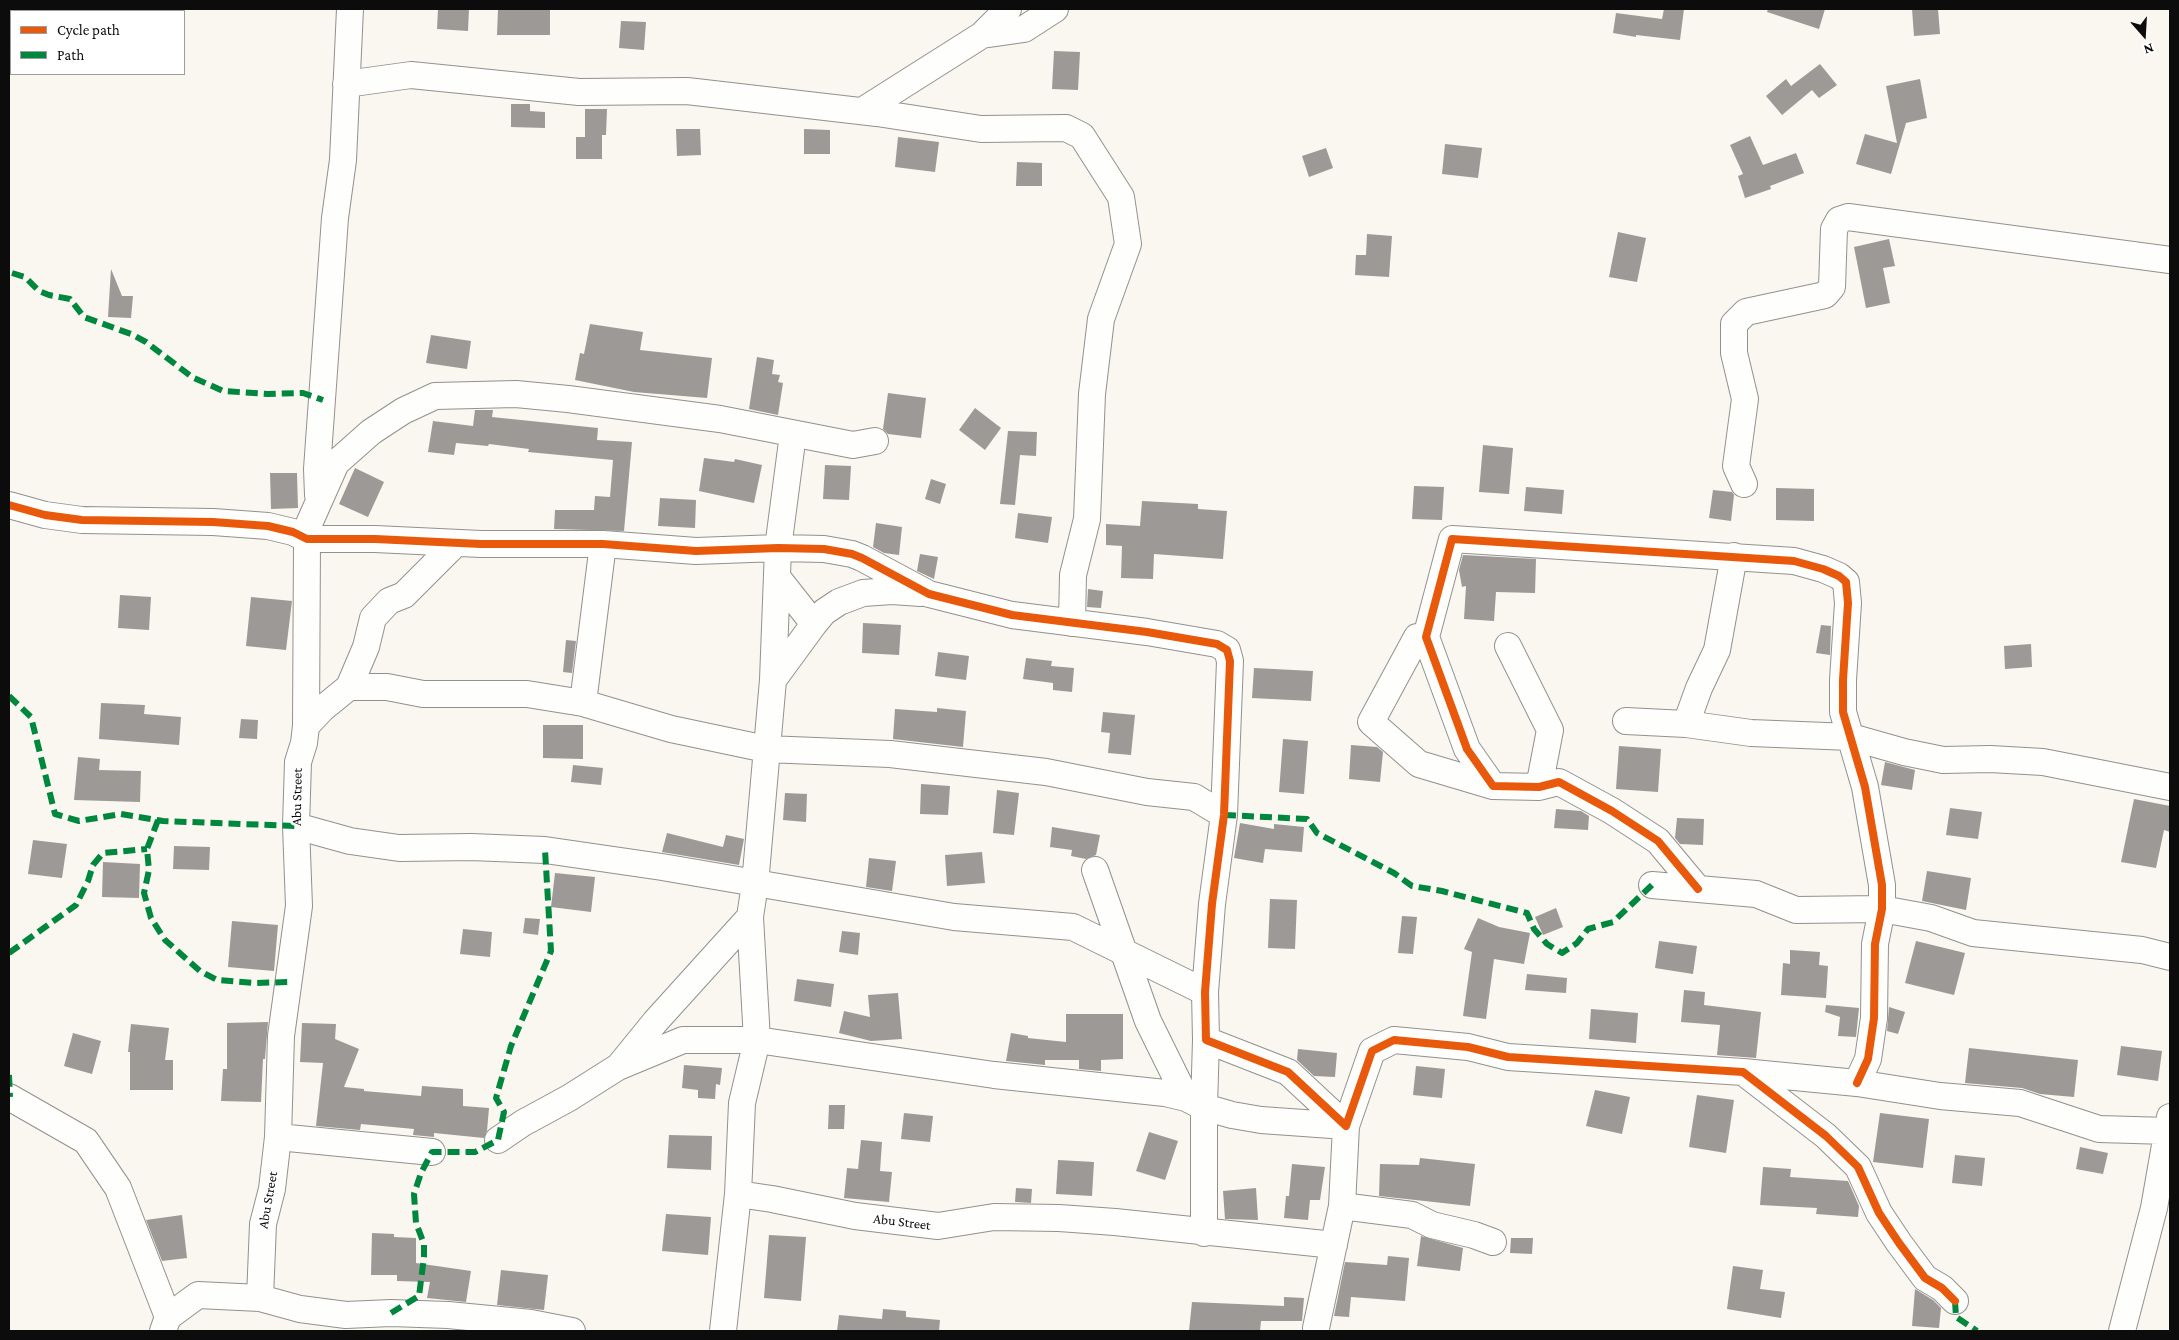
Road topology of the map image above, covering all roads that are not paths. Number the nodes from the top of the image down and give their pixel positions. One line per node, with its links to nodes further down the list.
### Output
1 (350, 9): 6 (street)
2 (1008, 9): 5 (street)
3 (1055, 9): 4 (street)
4 (1025, 19): 5 (street)
5 (982, 34): 7 (street)
6 (346, 84): 7 (street); 13 (street)
7 (862, 111): 21 (street)
8 (2170, 260): 11 (street)
9 (793, 434): 10 (street, Abu Street); 13 (street, Abu Street); 17 (street)
10 (875, 441)
11 (1744, 484)
12 (9, 505): 14 (street)
13 (319, 506): 14 (street, Abu Street)
14 (307, 539): 15 (street); 30 (street, Abu Street)
15 (456, 543): 16 (street); 26 (street)
16 (603, 544): 17 (street); 27 (street)
17 (778, 548): 19 (street); 20 (street)
18 (1734, 556): 23 (street); 29 (street); 31 (street)
19 (777, 577): 22 (street); 25 (street)
20 (929, 594): 21 (street); 22 (street)
21 (1072, 623): 36 (street)
22 (814, 624): 25 (street)
23 (1426, 637): 33 (street); 33 (street)
24 (1508, 646): 34 (street)
25 (773, 680): 32 (street)
26 (349, 687): 27 (street); 30 (street)
27 (583, 703): 32 (street)
28 (1626, 721): 29 (street)
29 (1686, 724): 31 (street)
30 (306, 726): 37 (street, Abu Street)
31 (1851, 737): 35 (street); 42 (street)
32 (766, 749): 36 (street); 39 (street)
33 (1493, 786): 34 (street)
34 (1538, 787): 41 (street)
35 (2170, 787)
36 (1224, 816): 46 (street)
37 (296, 826): 39 (street); 56 (street, Abu Street)
38 (1095, 870): 44 (street)
39 (755, 884): 43 (street); 44 (street)
40 (1652, 884): 41 (street)
41 (1698, 889): 42 (street)
42 (1882, 909): 45 (street); 51 (street)
43 (750, 917): 47 (street); 49 (street)
44 (1123, 951): 46 (street); 53 (street)
45 (2170, 957)
46 (1205, 992): 48 (street)
47 (757, 1040): 49 (street); 53 (street); 59 (street)
48 (1206, 1040): 53 (street); 55 (street)
49 (618, 1067): 57 (street)
50 (1744, 1072): 51 (street); 55 (street); 65 (street)
51 (1857, 1083): 54 (street)
52 (9, 1097): 66 (street)
53 (1195, 1102): 55 (street); 61 (street)
54 (2169, 1124): 70 (street)
55 (1346, 1126): 60 (street)
56 (278, 1137): 58 (street); 64 (street, Abu Street)
57 (498, 1140)
58 (432, 1152)
59 (738, 1194): 61 (street, Abu Street); 69 (street)
60 (1342, 1206): 62 (street); 63 (street)
61 (1204, 1233): 63 (street, Abu Street)
62 (1494, 1242)
63 (1334, 1245): 67 (street)
64 (260, 1298): 66 (street); 68 (street)
65 (1955, 1301)
66 (166, 1324)
67 (1316, 1328)
68 (572, 1331)
69 (723, 1331)
70 (2122, 1331)

